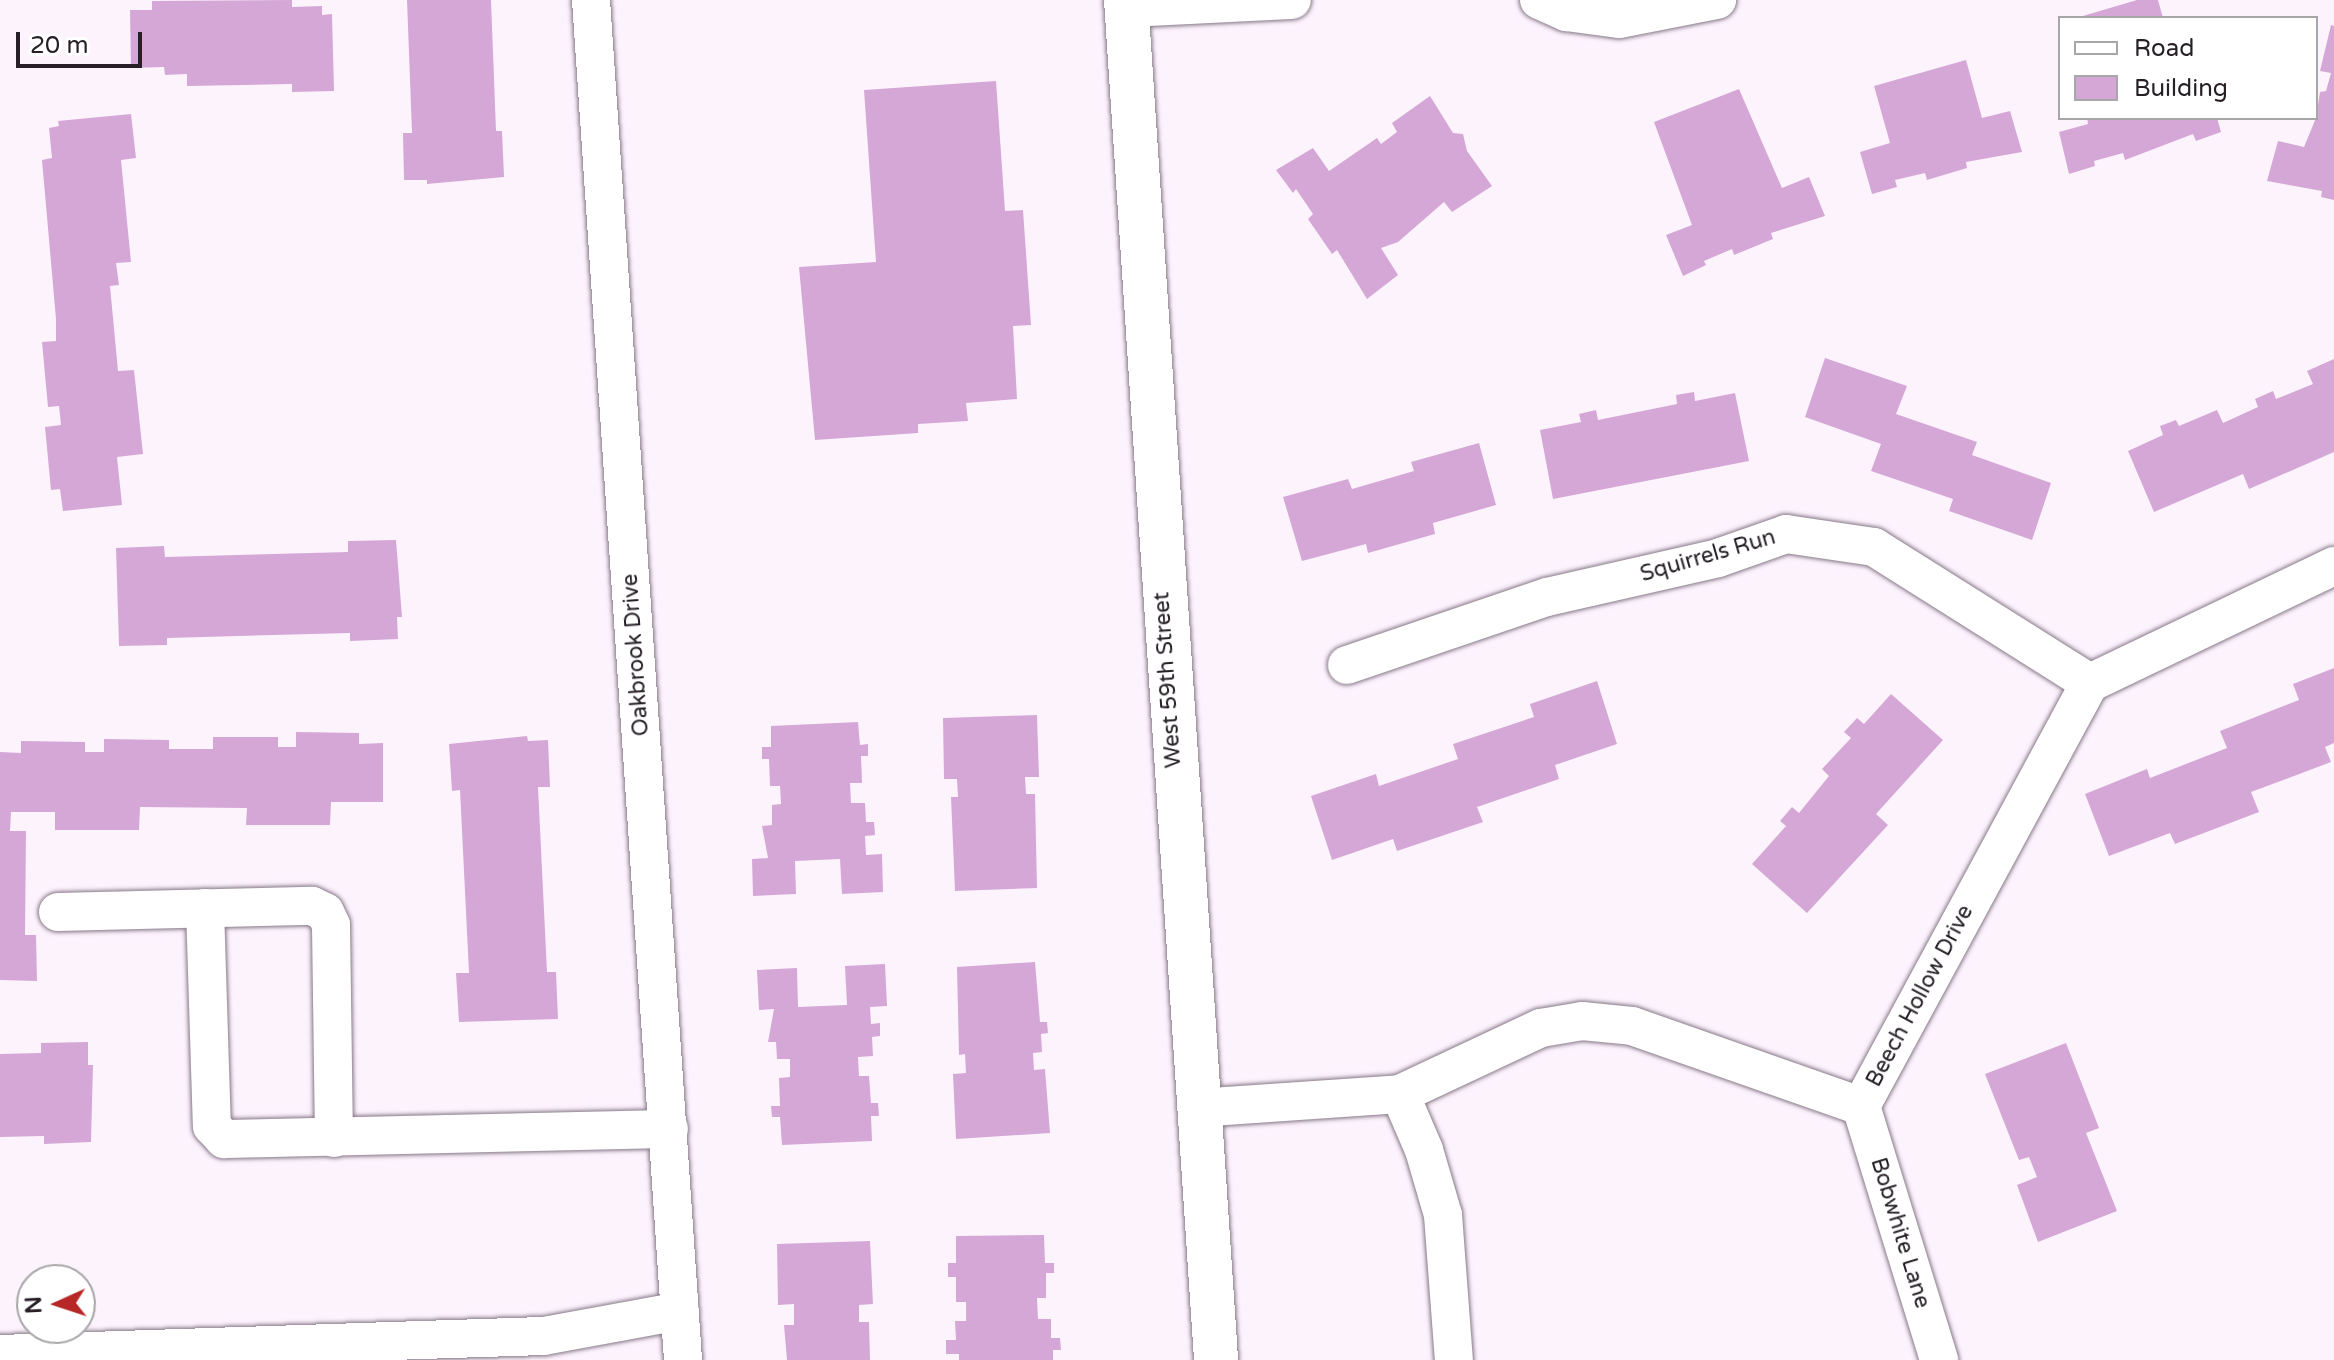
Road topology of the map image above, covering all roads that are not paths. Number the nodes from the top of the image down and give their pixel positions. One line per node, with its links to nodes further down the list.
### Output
1 (591, 0): 14 (street, Oakbrook Drive)
2 (1292, 0): 5 (street)
3 (1539, 0): 4 (street)
4 (1717, 0)
5 (1127, 4): 13 (street, West 59th Street)
6 (2334, 566): 8 (street)
7 (1347, 665): 8 (street, Squirrels Run)
8 (2090, 683): 12 (street, Beech Hollow Drive)
9 (205, 908): 10 (street); 15 (street); 15 (street)
10 (58, 912)
11 (1400, 1094): 12 (street, Beech Hollow Drive); 13 (street, Beech Hollow Drive); 21 (street)
12 (1861, 1106): 22 (street, Bobwhite Lane)
13 (1197, 1108): 20 (street, West 59th Street)
14 (669, 1129): 15 (street); 16 (street, Oakbrook Drive)
15 (334, 1138)
16 (680, 1311): 18 (street); 19 (street, Oakbrook Drive)
17 (0, 1354): 18 (street)
18 (193, 1354)
19 (683, 1360)
20 (1216, 1360)
21 (1454, 1360)
22 (1939, 1360)

